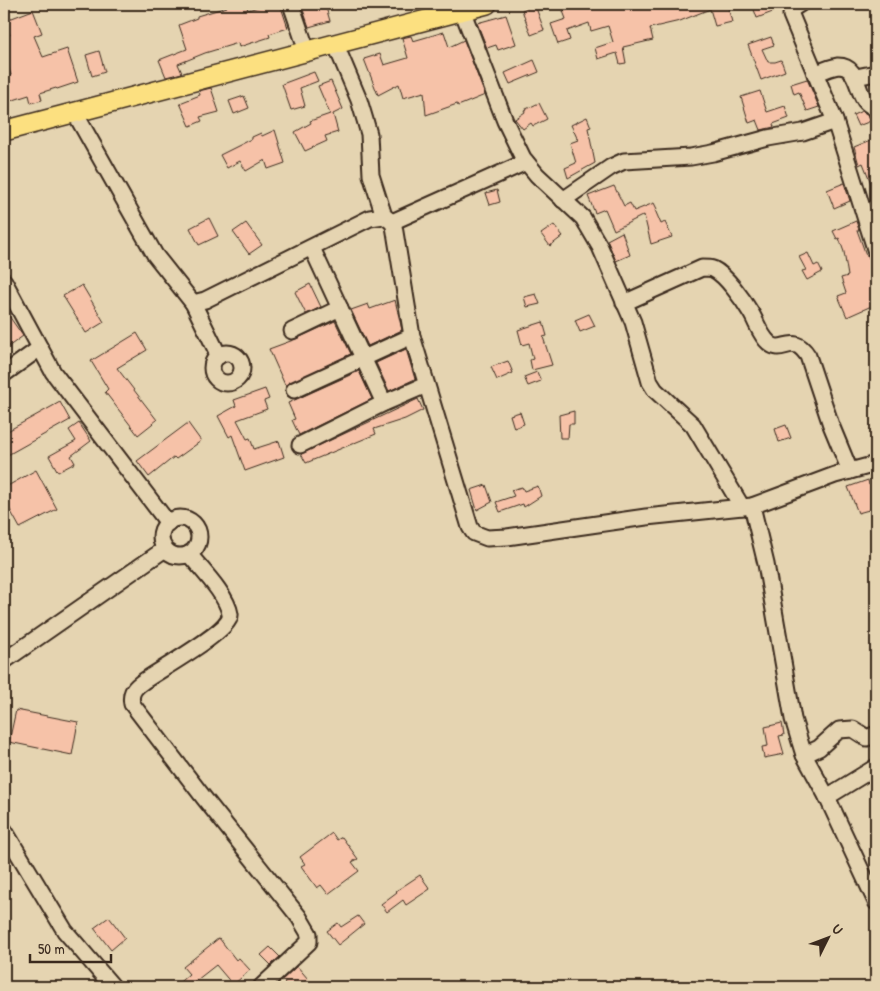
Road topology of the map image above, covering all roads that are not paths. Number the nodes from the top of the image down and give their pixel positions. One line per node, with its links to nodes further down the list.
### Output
1 (290, 4): 6 (street)
2 (487, 4): 4 (main road)
3 (800, 4): 8 (street)
4 (462, 10): 5 (main road); 14 (street)
5 (334, 44): 6 (main road); 16 (street)
6 (307, 50): 11 (main road)
7 (876, 73): 9 (street)
8 (815, 74): 9 (street); 12 (street)
9 (856, 77): 10 (street)
10 (876, 109)
11 (75, 113): 13 (main road); 20 (street)
12 (835, 121): 15 (street); 18 (street)
13 (4, 131)
14 (526, 162): 15 (street); 16 (street)
15 (563, 200): 21 (street)
16 (388, 219): 17 (street); 24 (street)
17 (312, 248): 20 (street); 22 (street)
18 (876, 252)
19 (4, 281): 25 (street)
20 (193, 303): 26 (street)
21 (624, 303): 34 (street); 35 (street)
22 (340, 308): 23 (street); 27 (street)
23 (292, 331)
24 (412, 336): 27 (street); 29 (street)
25 (40, 348): 28 (street); 36 (street)
26 (219, 356)
27 (364, 357): 30 (street); 31 (street)
28 (4, 374)
29 (426, 385): 31 (street); 35 (street)
30 (294, 390)
31 (384, 403): 32 (street)
32 (300, 445)
33 (876, 464): 34 (street)
34 (850, 471): 35 (street)
35 (747, 506): 41 (street)
36 (168, 523): 37 (street); 38 (street)
37 (164, 549): 38 (street); 39 (street)
38 (189, 554): 47 (street)
39 (4, 662)
40 (876, 734): 41 (street)
41 (804, 755): 43 (street)
42 (876, 767): 43 (street)
43 (827, 797): 45 (street)
44 (4, 830): 46 (street)
45 (876, 902)
46 (113, 987)
47 (261, 987)

